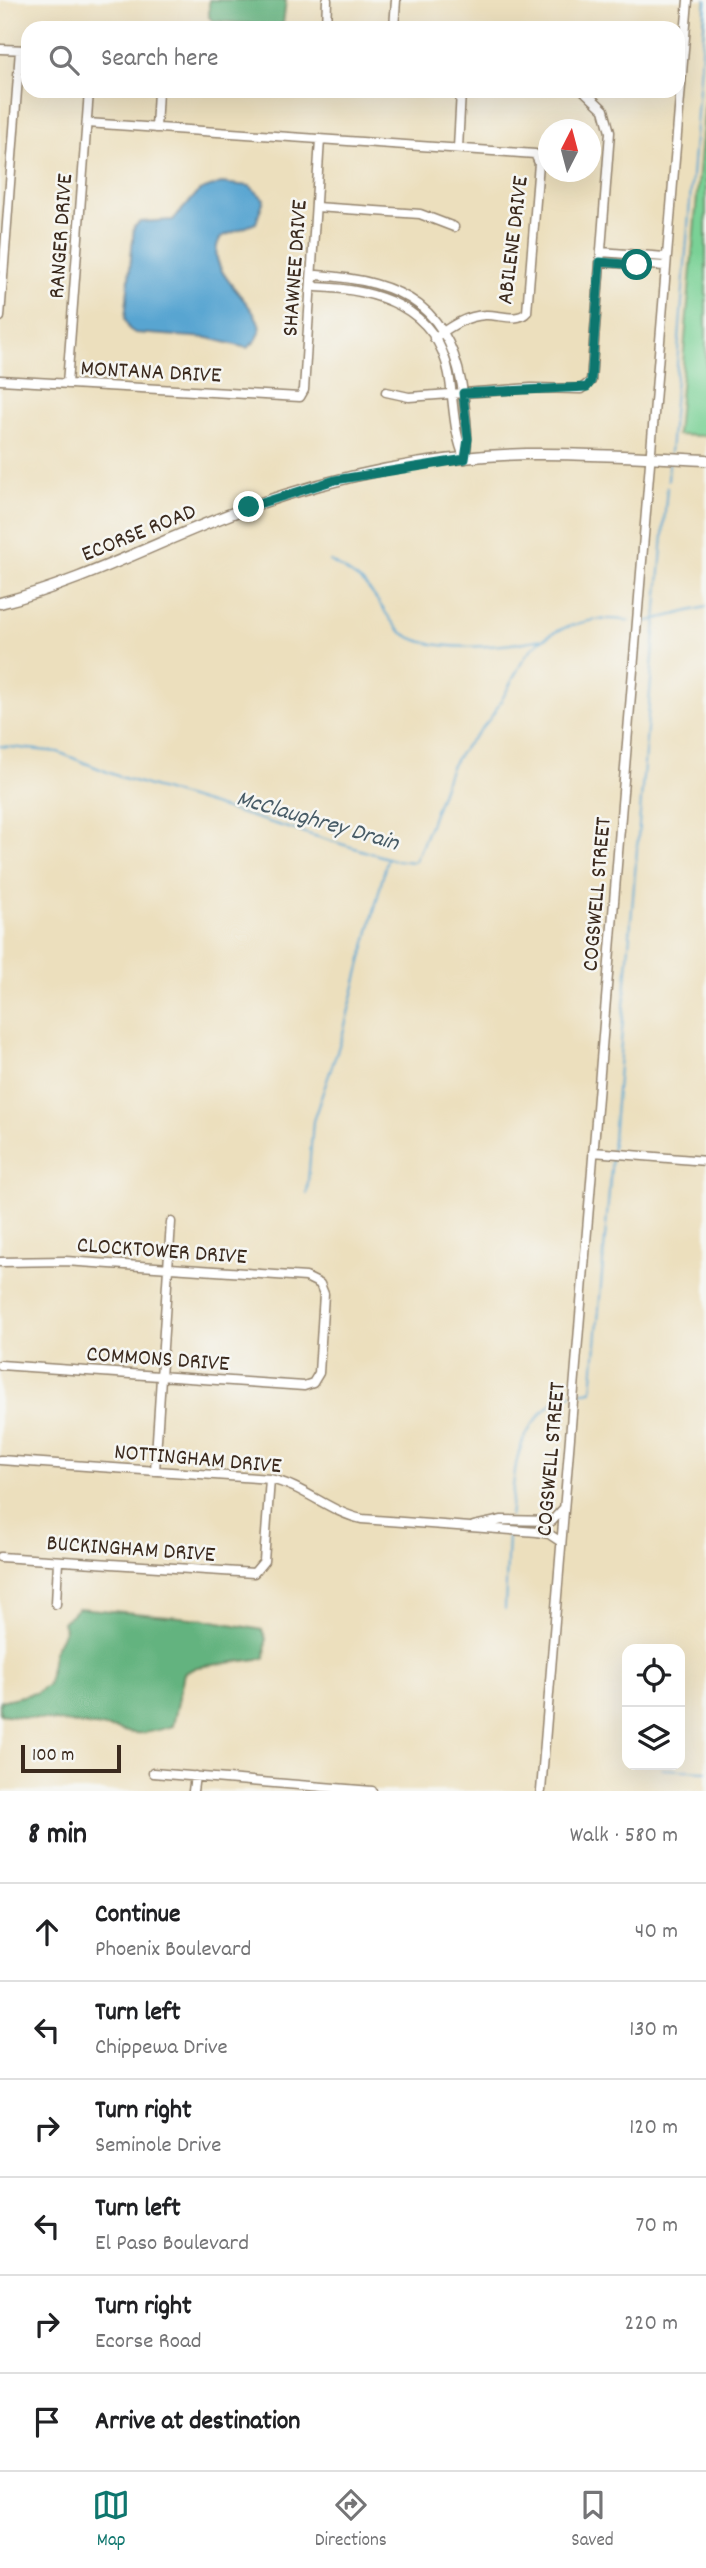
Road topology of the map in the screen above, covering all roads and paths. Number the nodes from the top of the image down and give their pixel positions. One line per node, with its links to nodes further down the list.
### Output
1 (327, 0): 4 (street)
2 (396, 0): 5 (street)
3 (688, 0): 6 (street, COGSWELL STREET)
4 (326, 21)
5 (394, 21)
6 (685, 34)
7 (0, 49): 8 (street)
8 (21, 50)
9 (21, 83): 25 (street)
10 (89, 98): 15 (street, RANGER DRIVE)
11 (158, 98): 16 (street)
12 (461, 98): 18 (street)
13 (591, 98): 21 (street)
14 (679, 98): 23 (street, COGSWELL STREET)
15 (87, 123): 16 (street); 29 (street, RANGER DRIVE)
16 (156, 128): 17 (street)
17 (320, 139): 18 (street); 19 (street, SHAWNEE DRIVE)
18 (458, 148): 26 (street, ABILENE DRIVE)
19 (316, 207): 20 (street); 24 (street, SHAWNEE DRIVE)
20 (454, 227)
21 (601, 252): 22 (street); 23 (street)
22 (600, 262): 23 (street); 31 (street)
23 (665, 262): 34 (street, COGSWELL STREET)
24 (311, 281): 26 (street); 27 (street); 33 (street, SHAWNEE DRIVE)
25 (0, 317)
26 (443, 332): 27 (street, ABILENE DRIVE); 31 (street)
27 (434, 338): 32 (street)
28 (0, 380): 29 (street, MONTANA DRIVE)
29 (67, 384): 33 (street, MONTANA DRIVE)
30 (386, 392): 32 (street)
31 (463, 393): 32 (street); 35 (street)
32 (452, 395): 35 (street)
33 (299, 397)
34 (649, 457): 35 (main road, ECORSE ROAD); 36 (main road, ECORSE ROAD); 38 (street, COGSWELL STREET)
35 (465, 459): 37 (main road, ECORSE ROAD)
36 (706, 460)
37 (0, 603)
38 (593, 1152): 39 (street); 49 (street, COGSWELL STREET)
39 (706, 1161)
40 (171, 1222): 42 (street)
41 (0, 1262): 42 (street, CLOCKTOWER DRIVE)
42 (167, 1268): 44 (street); 45 (street, CLOCKTOWER DRIVE)
43 (0, 1365): 44 (street, COMMONS DRIVE)
44 (159, 1377): 45 (street, COMMONS DRIVE); 47 (street)
45 (313, 1383)
46 (0, 1460): 47 (street, NOTTINGHAM DRIVE)
47 (155, 1471): 48 (street, NOTTINGHAM DRIVE)
48 (270, 1479): 50 (street, NOTTINGHAM DRIVE); 53 (street, BUCKINGHAM DRIVE)
49 (564, 1508): 50 (street, NOTTINGHAM DRIVE); 51 (street, COGSWELL STREET)
50 (468, 1527): 51 (street, NOTTINGHAM DRIVE)
51 (561, 1542): 60 (street, COGSWELL STREET)
52 (0, 1557): 53 (street, BUCKINGHAM DRIVE)
53 (58, 1561): 54 (street)
54 (56, 1604)
55 (153, 1773): 56 (street)
56 (195, 1776): 57 (street); 58 (street)
57 (298, 1788): 59 (street)
58 (193, 1791)
59 (372, 1791)
60 (541, 1791)

